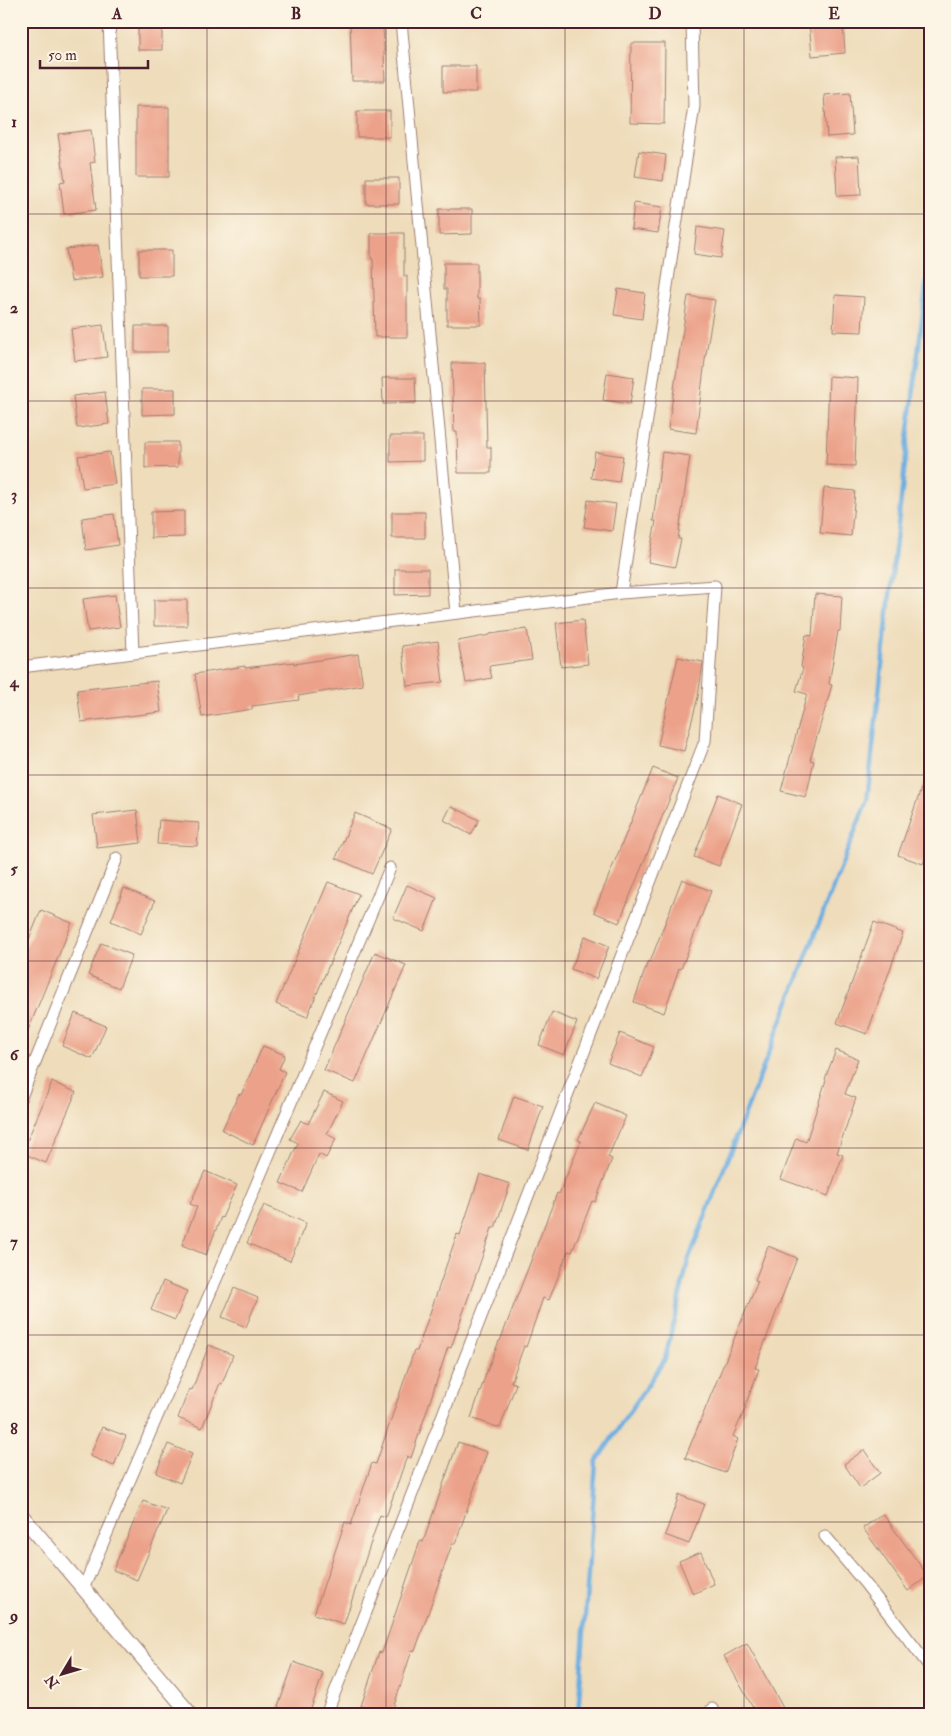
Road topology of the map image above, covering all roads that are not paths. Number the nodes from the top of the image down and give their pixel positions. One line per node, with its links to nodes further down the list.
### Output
1 (109, 21): 6 (street)
2 (401, 21): 5 (street)
3 (692, 21): 4 (street)
4 (621, 593): 5 (street); 16 (street)
5 (456, 613): 6 (street)
6 (133, 653): 7 (street)
7 (21, 667)
8 (117, 858): 10 (street)
9 (390, 868): 13 (street)
10 (21, 1097)
11 (21, 1515): 13 (street)
12 (825, 1536): 14 (street)
13 (83, 1589): 15 (street)
14 (930, 1667)
15 (191, 1715)
16 (326, 1715)

